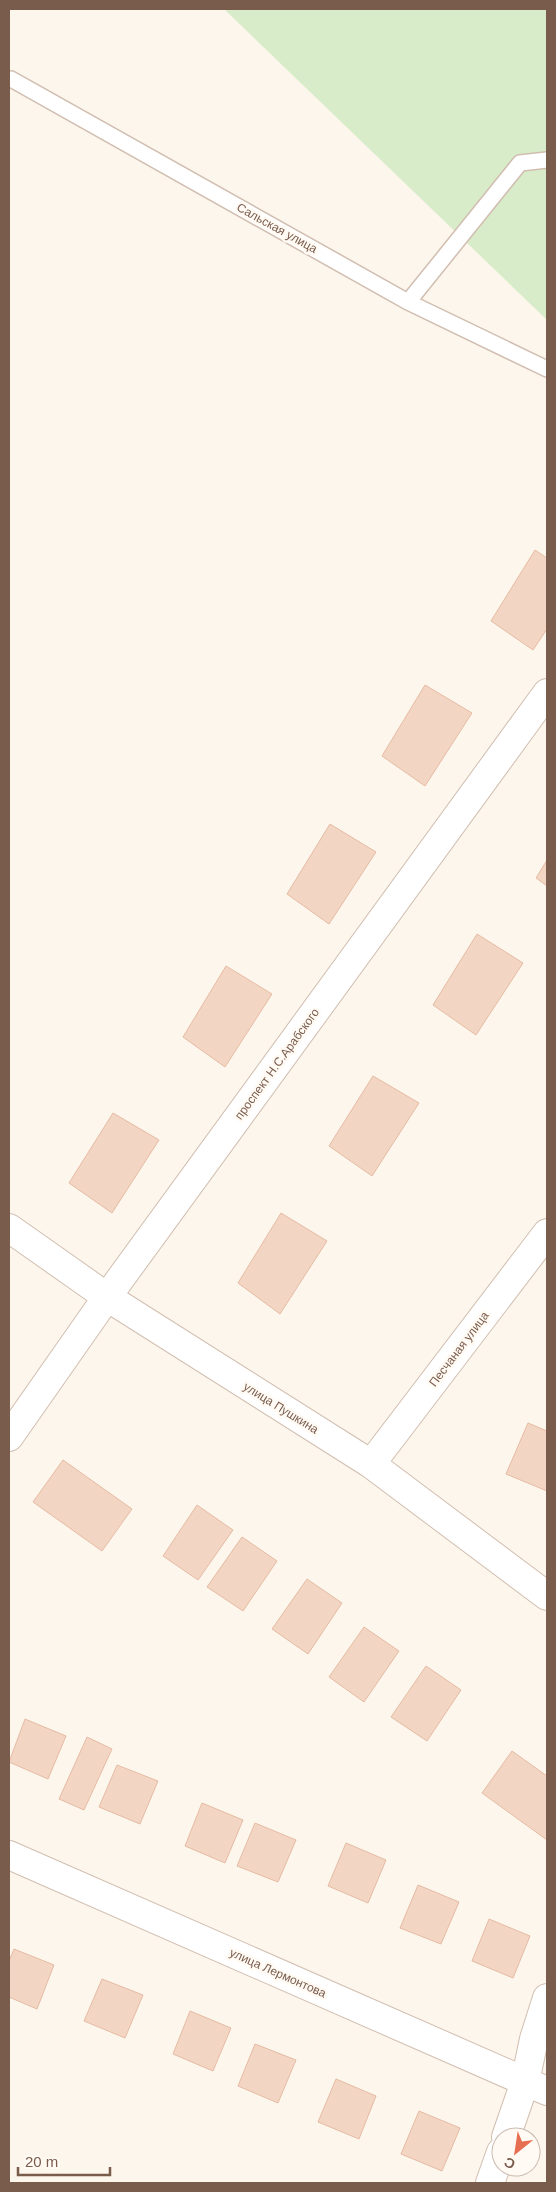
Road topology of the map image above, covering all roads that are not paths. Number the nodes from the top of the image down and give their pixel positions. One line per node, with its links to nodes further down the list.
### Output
1 (11, 79): 3 (lane, Сальская улица)
2 (547, 160): 3 (lane)
3 (408, 302): 4 (lane, Сальская улица)
4 (547, 369)
5 (547, 693): 8 (street, проспект Н.С.Арабского)
6 (9, 1228): 8 (street, улица Пушкина)
7 (547, 1233): 10 (street, Песчаная улица)
8 (107, 1297): 9 (street, проспект Н.С.Арабского); 10 (street, улица Пушкина)
9 (9, 1437)
10 (371, 1464): 11 (street, улица Пушкина)
11 (547, 1596)
12 (9, 1855): 14 (street, улица Лермонтова)
13 (547, 1998): 14 (street)
14 (536, 2086): 15 (street)
15 (512, 2127)

